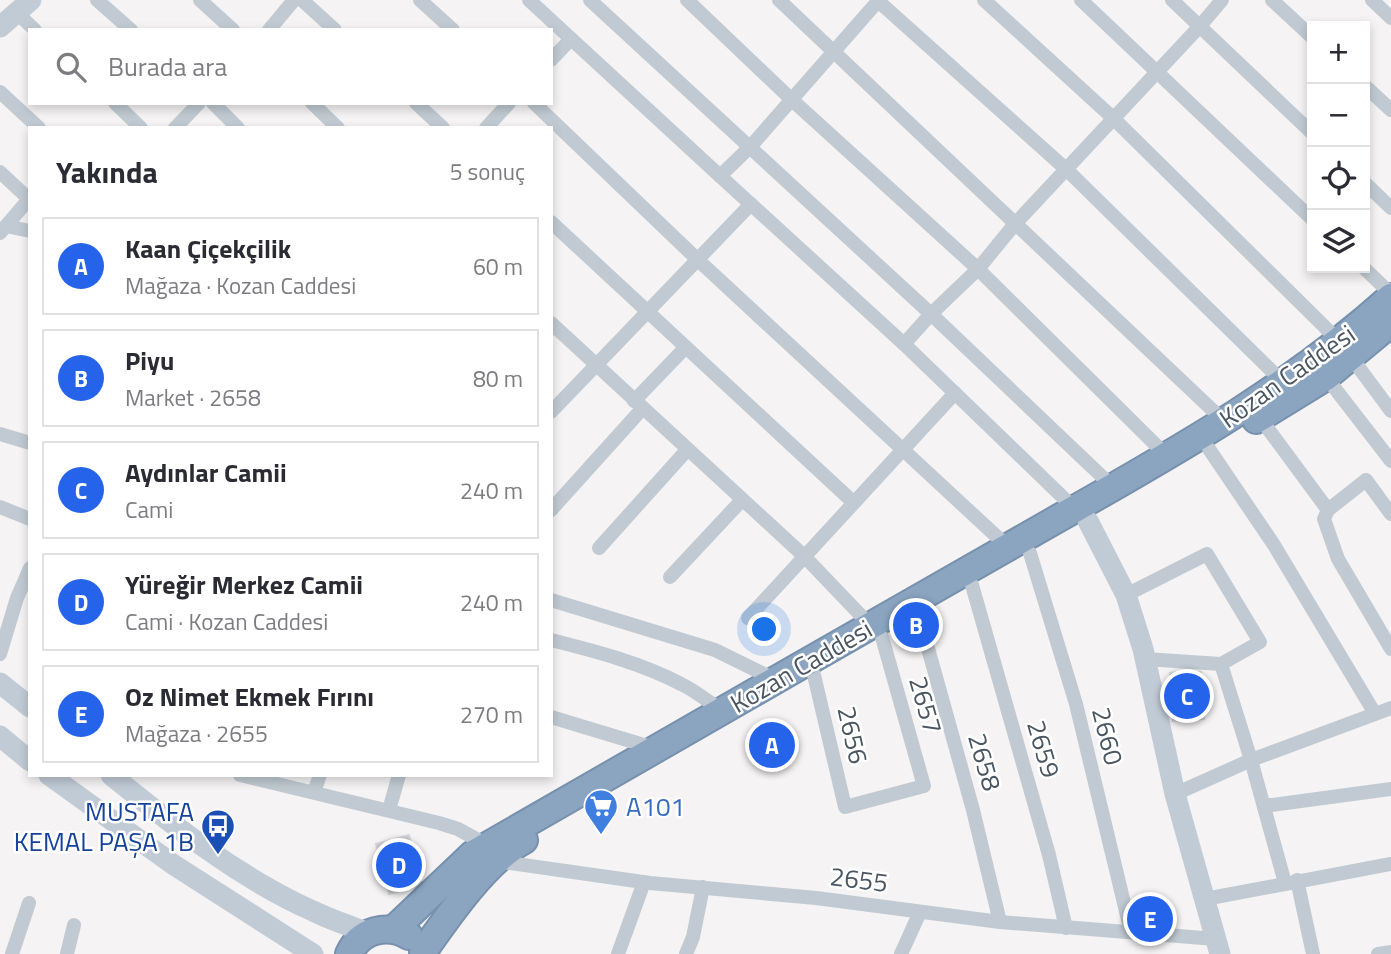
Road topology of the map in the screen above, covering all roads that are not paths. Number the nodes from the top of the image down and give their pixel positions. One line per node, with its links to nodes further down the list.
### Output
1 (97, 0): 21 (street)
2 (200, 0): 22 (street)
3 (294, 0): 23 (street)
4 (302, 0): 24 (street)
5 (420, 0): 25 (street)
6 (529, 0): 27 (street)
7 (590, 0): 51 (street)
8 (687, 0): 33 (street)
9 (779, 0): 28 (street)
10 (878, 0): 28 (street); 52 (street)
11 (984, 0): 42 (street)
12 (1081, 0): 30 (street)
13 (1172, 0): 19 (street)
14 (1222, 0): 19 (street)
15 (1272, 0): 26 (street)
16 (1372, 0): 18 (street)
17 (12, 13): 20 (street)
18 (1391, 18)
19 (1200, 26): 30 (street); 50 (street)
20 (32, 28)
21 (129, 28)
22 (231, 28)
23 (271, 28)
24 (333, 28)
25 (451, 28)
26 (1307, 32)
27 (571, 39): 29 (street); 54 (street)
28 (833, 51): 33 (street); 62 (street)
29 (553, 58)
30 (1158, 71): 42 (street); 60 (street)
31 (1370, 91): 41 (street)
32 (0, 92): 43 (street)
33 (791, 99): 51 (street); 66 (street)
34 (117, 105): 44 (street)
35 (198, 105): 45 (street)
36 (215, 105): 46 (street)
37 (314, 105): 47 (street)
38 (418, 105): 48 (street)
39 (507, 105): 49 (street)
40 (536, 105): 65 (street)
41 (1391, 110)
42 (1113, 118): 52 (street); 75 (street)
43 (37, 126)
44 (139, 126)
45 (177, 126)
46 (236, 126)
47 (336, 126)
48 (441, 126)
49 (488, 126)
50 (1307, 128)
51 (751, 146): 54 (street); 70 (street)
52 (1067, 170): 62 (street); 78 (street)
53 (0, 173): 56 (street)
54 (720, 176): 58 (street)
55 (1370, 188): 59 (street)
56 (28, 198)
57 (28, 202): 63 (street)
58 (751, 204): 65 (street); 73 (street)
59 (1391, 208)
60 (1307, 214)
61 (553, 224): 69 (street)
62 (1014, 225): 66 (street); 84 (street)
63 (3, 230): 64 (street)
64 (28, 231)
65 (698, 260): 69 (street); 89 (street)
66 (978, 270): 70 (street); 90 (street)
67 (1369, 273): 68 (street)
68 (1391, 296): 75 (highway, Kozan Caddesi)
69 (648, 313): 74 (street); 76 (street)
70 (931, 314): 73 (street); 92 (street)
71 (1391, 323): 75 (highway, Kozan Caddesi)
72 (553, 325): 76 (street)
73 (904, 344): 79 (street)
74 (685, 348): 80 (street); 94 (street)
75 (1345, 349): 77 (highway, Kozan Caddesi); 78 (highway, Kozan Caddesi); 82 (street)
76 (597, 365): 80 (street); 81 (street)
77 (1326, 377): 83 (highway, Kozan Caddesi); 91 (street)
78 (1283, 382): 84 (highway, Kozan Caddesi)
79 (955, 393): 89 (street); 99 (street)
80 (638, 405): 88 (street); 96 (street)
81 (553, 410)
82 (1391, 411)
83 (1260, 418): 87 (highway, Kozan Caddesi); 97 (street)
84 (1224, 421): 90 (highway, Kozan Caddesi)
85 (0, 434): 86 (street)
86 (28, 442)
87 (1209, 449): 99 (highway, Kozan Caddesi); 123 (street)
88 (687, 450): 93 (street); 101 (street)
89 (904, 450): 94 (street); 102 (street)
90 (1166, 456): 92 (highway, Kozan Caddesi)
91 (1391, 461)
92 (1113, 487): 99 (highway, Kozan Caddesi)
93 (742, 500): 103 (street); 105 (street)
94 (853, 502): 103 (street)
95 (0, 507): 100 (street)
96 (553, 508)
97 (1328, 510): 98 (street); 113 (street)
98 (1391, 514)
99 (1081, 515): 102 (highway, Kozan Caddesi); 107 (main road)
100 (28, 518)
101 (599, 548)
102 (1019, 550): 106 (highway, Kozan Caddesi); 111 (highway, Kozan Caddesi); 152 (street, 2660)
103 (804, 556): 110 (street); 111 (street)
104 (28, 573): 114 (street)
105 (670, 577)
106 (972, 585): 109 (highway, Kozan Caddesi); 150 (street, 2659)
107 (1126, 595): 115 (main road); 116 (street)
108 (553, 601): 118 (street)
109 (919, 616): 111 (highway, Kozan Caddesi); 148 (street, 2658)
110 (748, 618)
111 (876, 632): 117 (highway, Kozan Caddesi); 118 (highway, Kozan Caddesi); 138 (street, 2657)
112 (553, 641): 122 (street)
113 (1391, 649)
114 (0, 654)
115 (1145, 659): 116 (street); 136 (main road)
116 (1221, 664): 128 (street)
117 (814, 675): 138 (street, 2656); 140 (highway, Kozan Caddesi)
118 (776, 680): 122 (highway, Kozan Caddesi)
119 (0, 683): 120 (main road)
120 (28, 705)
121 (1391, 708): 123 (street)
122 (722, 711): 126 (highway, Kozan Caddesi)
123 (1374, 712): 128 (street)
124 (553, 719): 126 (street)
125 (0, 736): 127 (main road)
126 (657, 749): 140 (highway, Kozan Caddesi)
127 (28, 759)
128 (1251, 760): 136 (street); 137 (street)
129 (51, 777): 158 (main road)
130 (114, 777): 151 (main road)
131 (249, 777): 135 (street, 2655)
132 (319, 777): 135 (street)
133 (398, 777): 139 (street)
134 (1391, 789): 137 (street)
135 (314, 792): 139 (street, 2655)
136 (1175, 794): 145 (main road)
137 (1264, 806): 142 (street)
138 (845, 807)
139 (389, 810): 140 (street, 2655)
140 (492, 853): 143 (street, 2655); 151 (highway, Kozan Caddesi); 155 (highway, Kozan Caddesi)
141 (1391, 866): 142 (street)
142 (1291, 882): 145 (street); 163 (street)
143 (644, 883): 144 (street, 2655); 160 (street)
144 (703, 887): 147 (street, 2655); 161 (street)
145 (1205, 900): 153 (main road)
146 (29, 903): 156 (street)
147 (920, 912): 148 (street, 2655); 162 (street)
148 (1000, 922): 150 (street, 2655)
149 (74, 925): 157 (street)
150 (1066, 928): 152 (street, 2655)
151 (381, 931): 155 (highway); 159 (highway, Kozan Caddesi)
152 (1131, 932): 153 (street, 2655)
153 (1218, 946)
154 (1391, 952): 164 (street)
155 (424, 953)
156 (12, 954)
157 (67, 954)
158 (313, 954)
159 (349, 954)
160 (618, 954)
161 (686, 954)
162 (901, 954)
163 (1313, 954)
164 (1378, 954)

